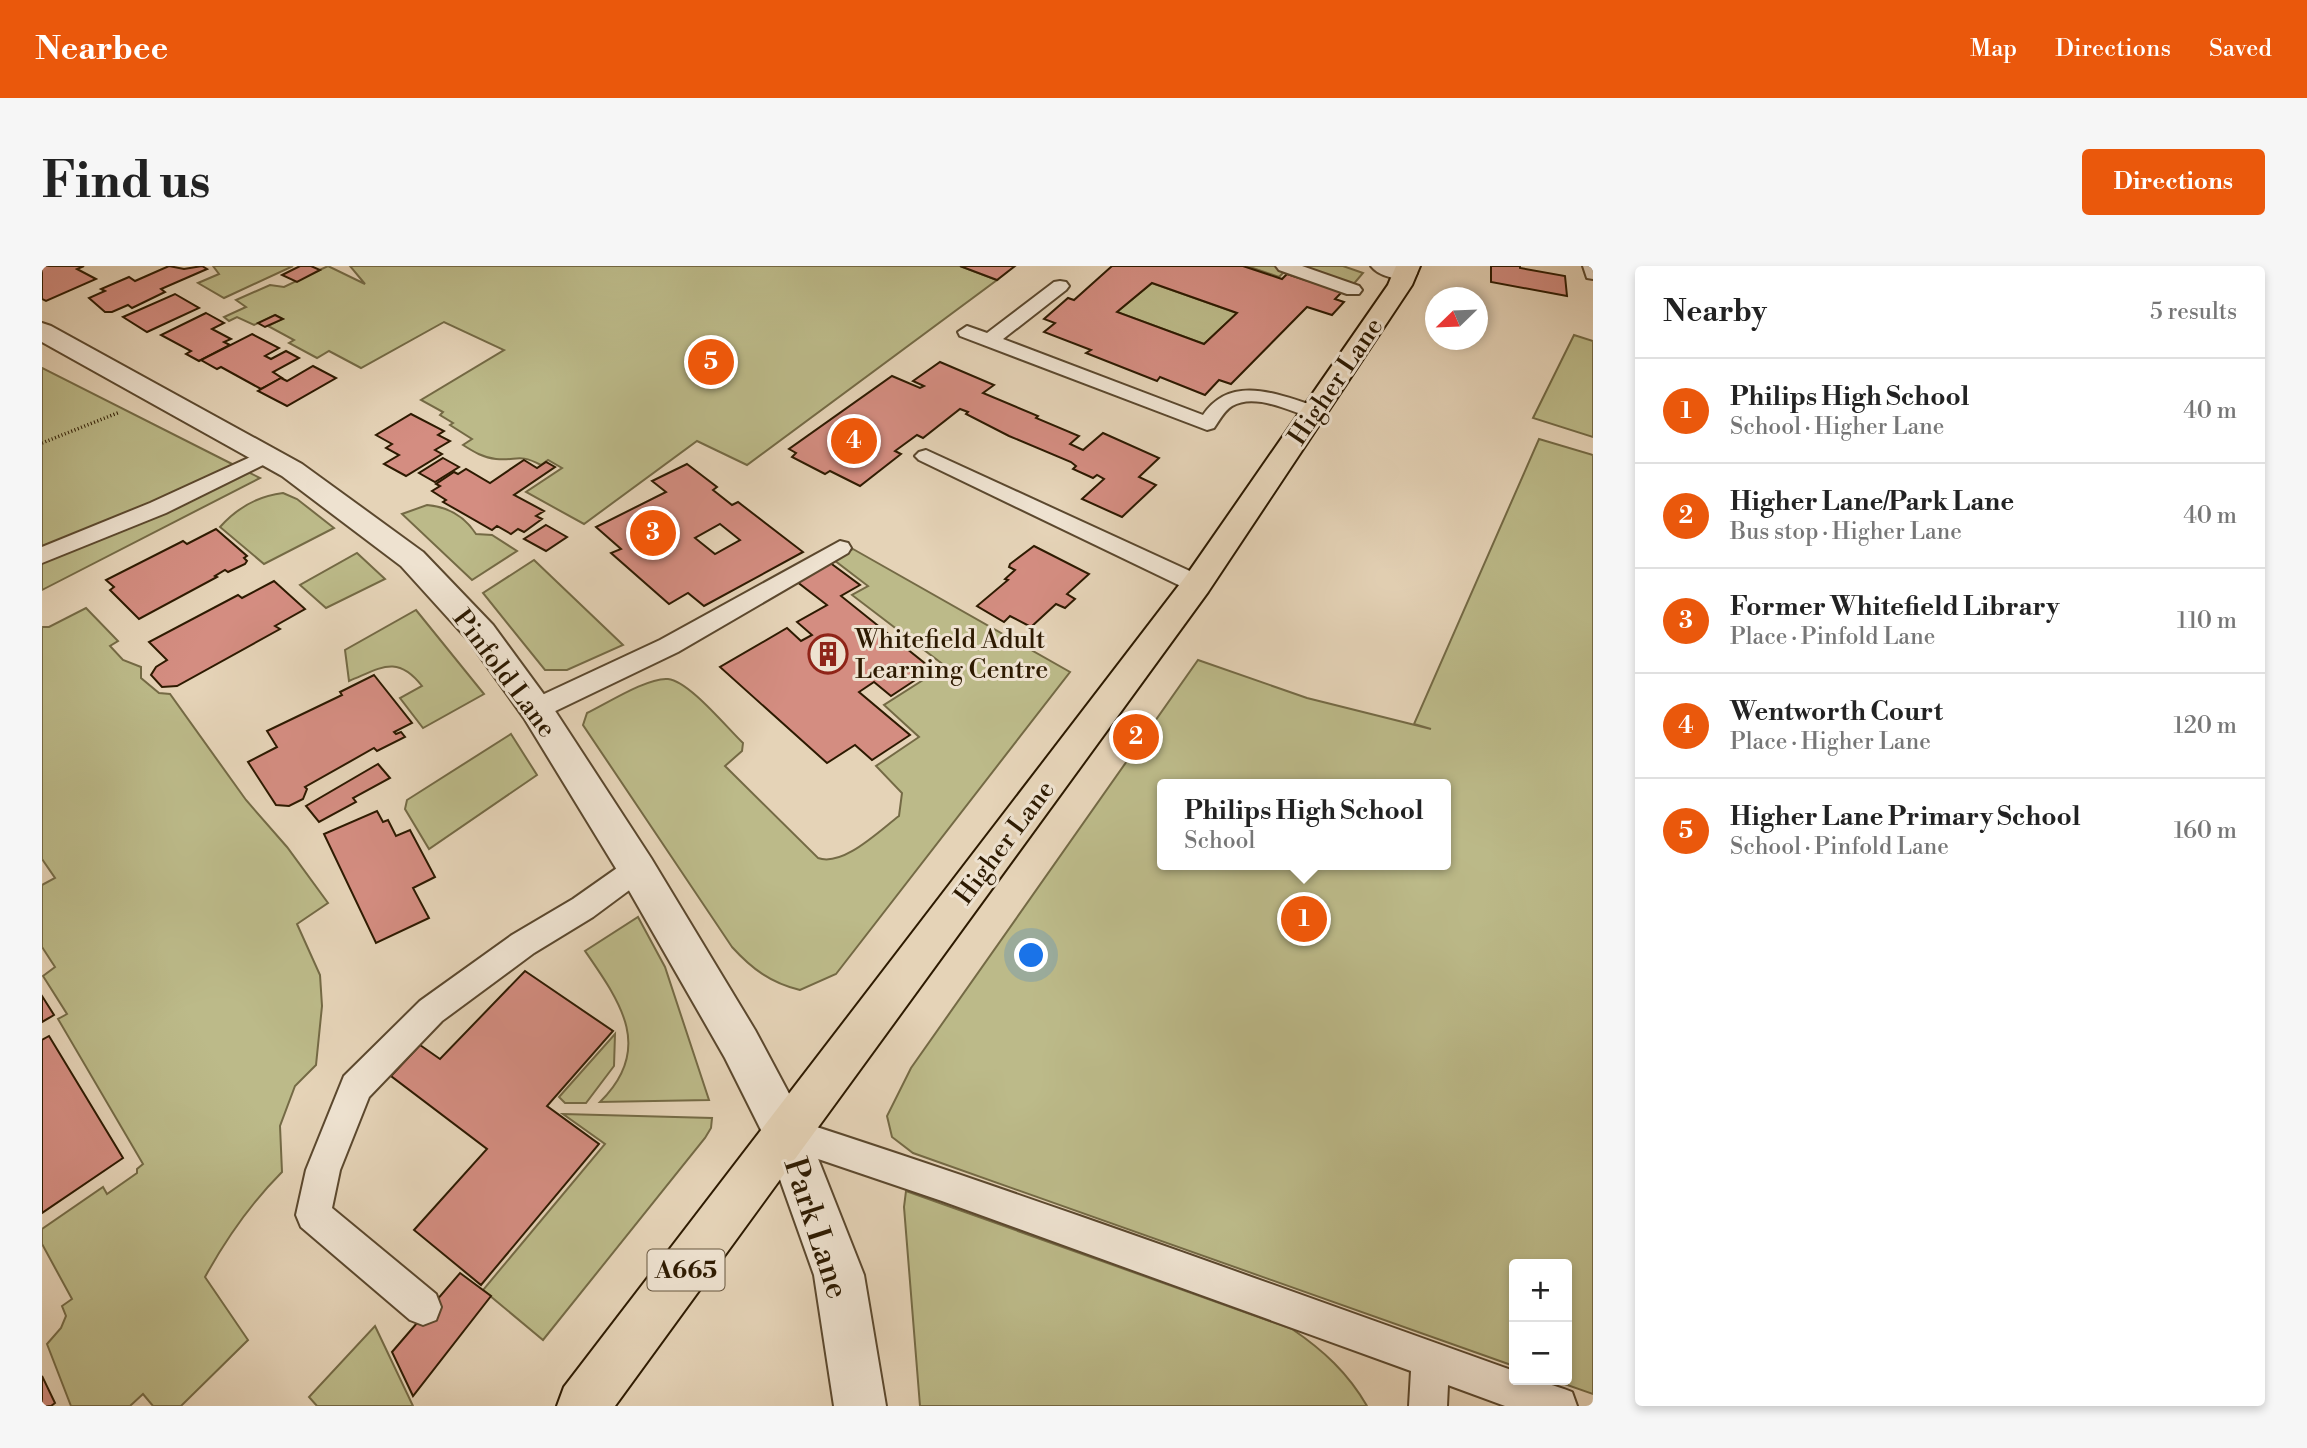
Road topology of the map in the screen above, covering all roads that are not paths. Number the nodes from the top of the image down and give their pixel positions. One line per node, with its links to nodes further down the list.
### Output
1 (1285, 266): 6 (lane)
2 (1592, 266): 4 (lane)
3 (1399, 268): 10 (main road, Higher Lane / A665)
4 (1593, 274)
5 (1060, 286): 9 (lane)
6 (1353, 290)
7 (42, 331): 11 (street, Pinfold Lane)
8 (967, 331): 9 (lane)
9 (989, 340): 10 (lane)
10 (1314, 412): 15 (main road, Higher Lane / A665)
11 (266, 456): 14 (lane); 16 (street, Pinfold Lane)
12 (926, 456): 15 (lane)
13 (840, 548): 16 (lane)
14 (42, 556)
15 (1197, 584): 18 (main road, Higher Lane / A665)
16 (536, 709): 17 (street, Pinfold Lane)
17 (637, 869): 18 (street, Pinfold Lane); 19 (lane)
18 (786, 1133): 20 (lane); 21 (main road, Higher Lane / A665); 22 (street, Park Lane)
19 (424, 1307)
20 (1430, 1359): 23 (lane); 24 (lane)
21 (583, 1406)
22 (860, 1406)
23 (1428, 1406)
24 (1558, 1406)

